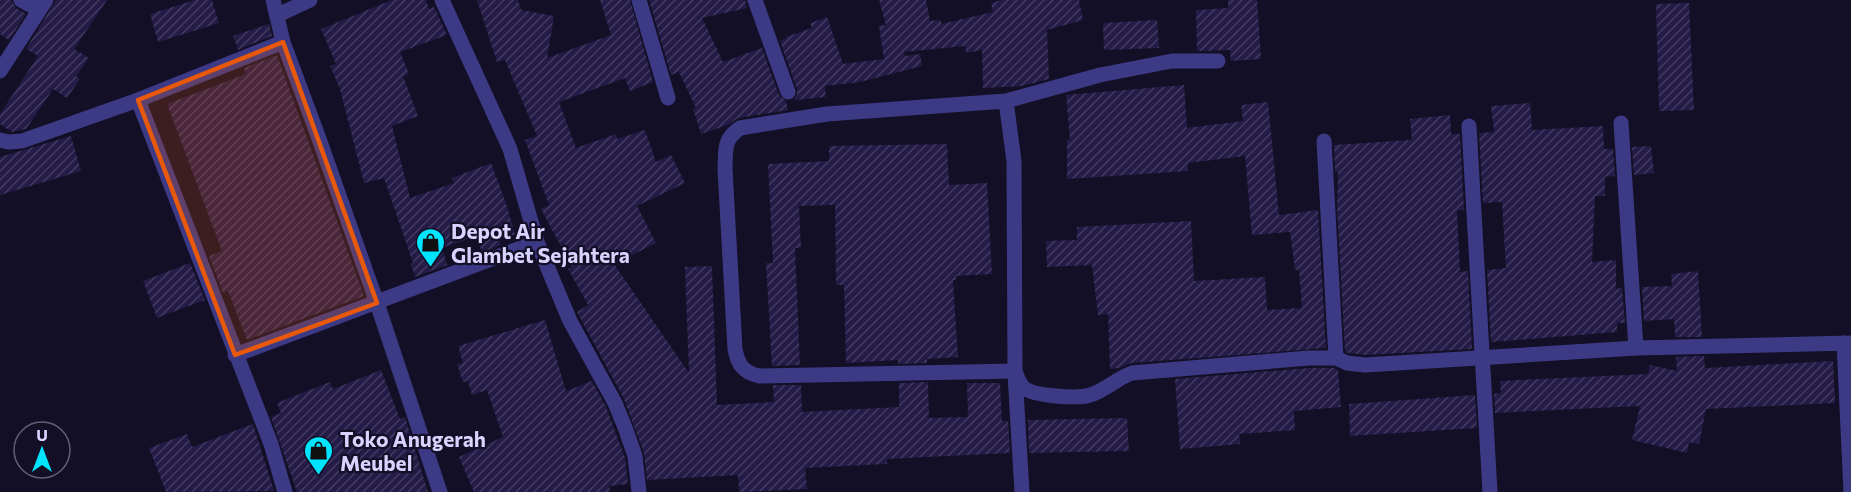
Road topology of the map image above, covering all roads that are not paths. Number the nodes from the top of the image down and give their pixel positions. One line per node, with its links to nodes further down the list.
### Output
1 (21, 0): 7 (street)
2 (273, 0): 8 (street)
3 (310, 0): 8 (street)
4 (442, 0): 20 (street)
5 (639, 0): 13 (street)
6 (754, 0): 12 (street)
7 (42, 5): 11 (street)
8 (278, 15): 9 (street)
9 (283, 42): 14 (street); 21 (street)
10 (1218, 61): 15 (street)
11 (0, 71)
12 (788, 92)
13 (668, 98)
14 (138, 99): 18 (street); 24 (street)
15 (1006, 101): 27 (street); 27 (street)
16 (1621, 123): 23 (street)
17 (1469, 126): 26 (street)
18 (0, 140)
19 (1324, 141): 25 (street)
20 (537, 242): 21 (street); 30 (street)
21 (378, 303): 24 (street); 29 (street)
22 (1847, 343): 23 (street); 33 (street)
23 (1636, 348): 26 (street)
24 (235, 355): 28 (street)
25 (1336, 358): 26 (street); 27 (street)
26 (1483, 358): 32 (street)
27 (1015, 371): 31 (street)
28 (285, 492)
29 (440, 492)
30 (639, 492)
31 (1022, 492)
32 (1490, 492)
33 (1851, 492)

